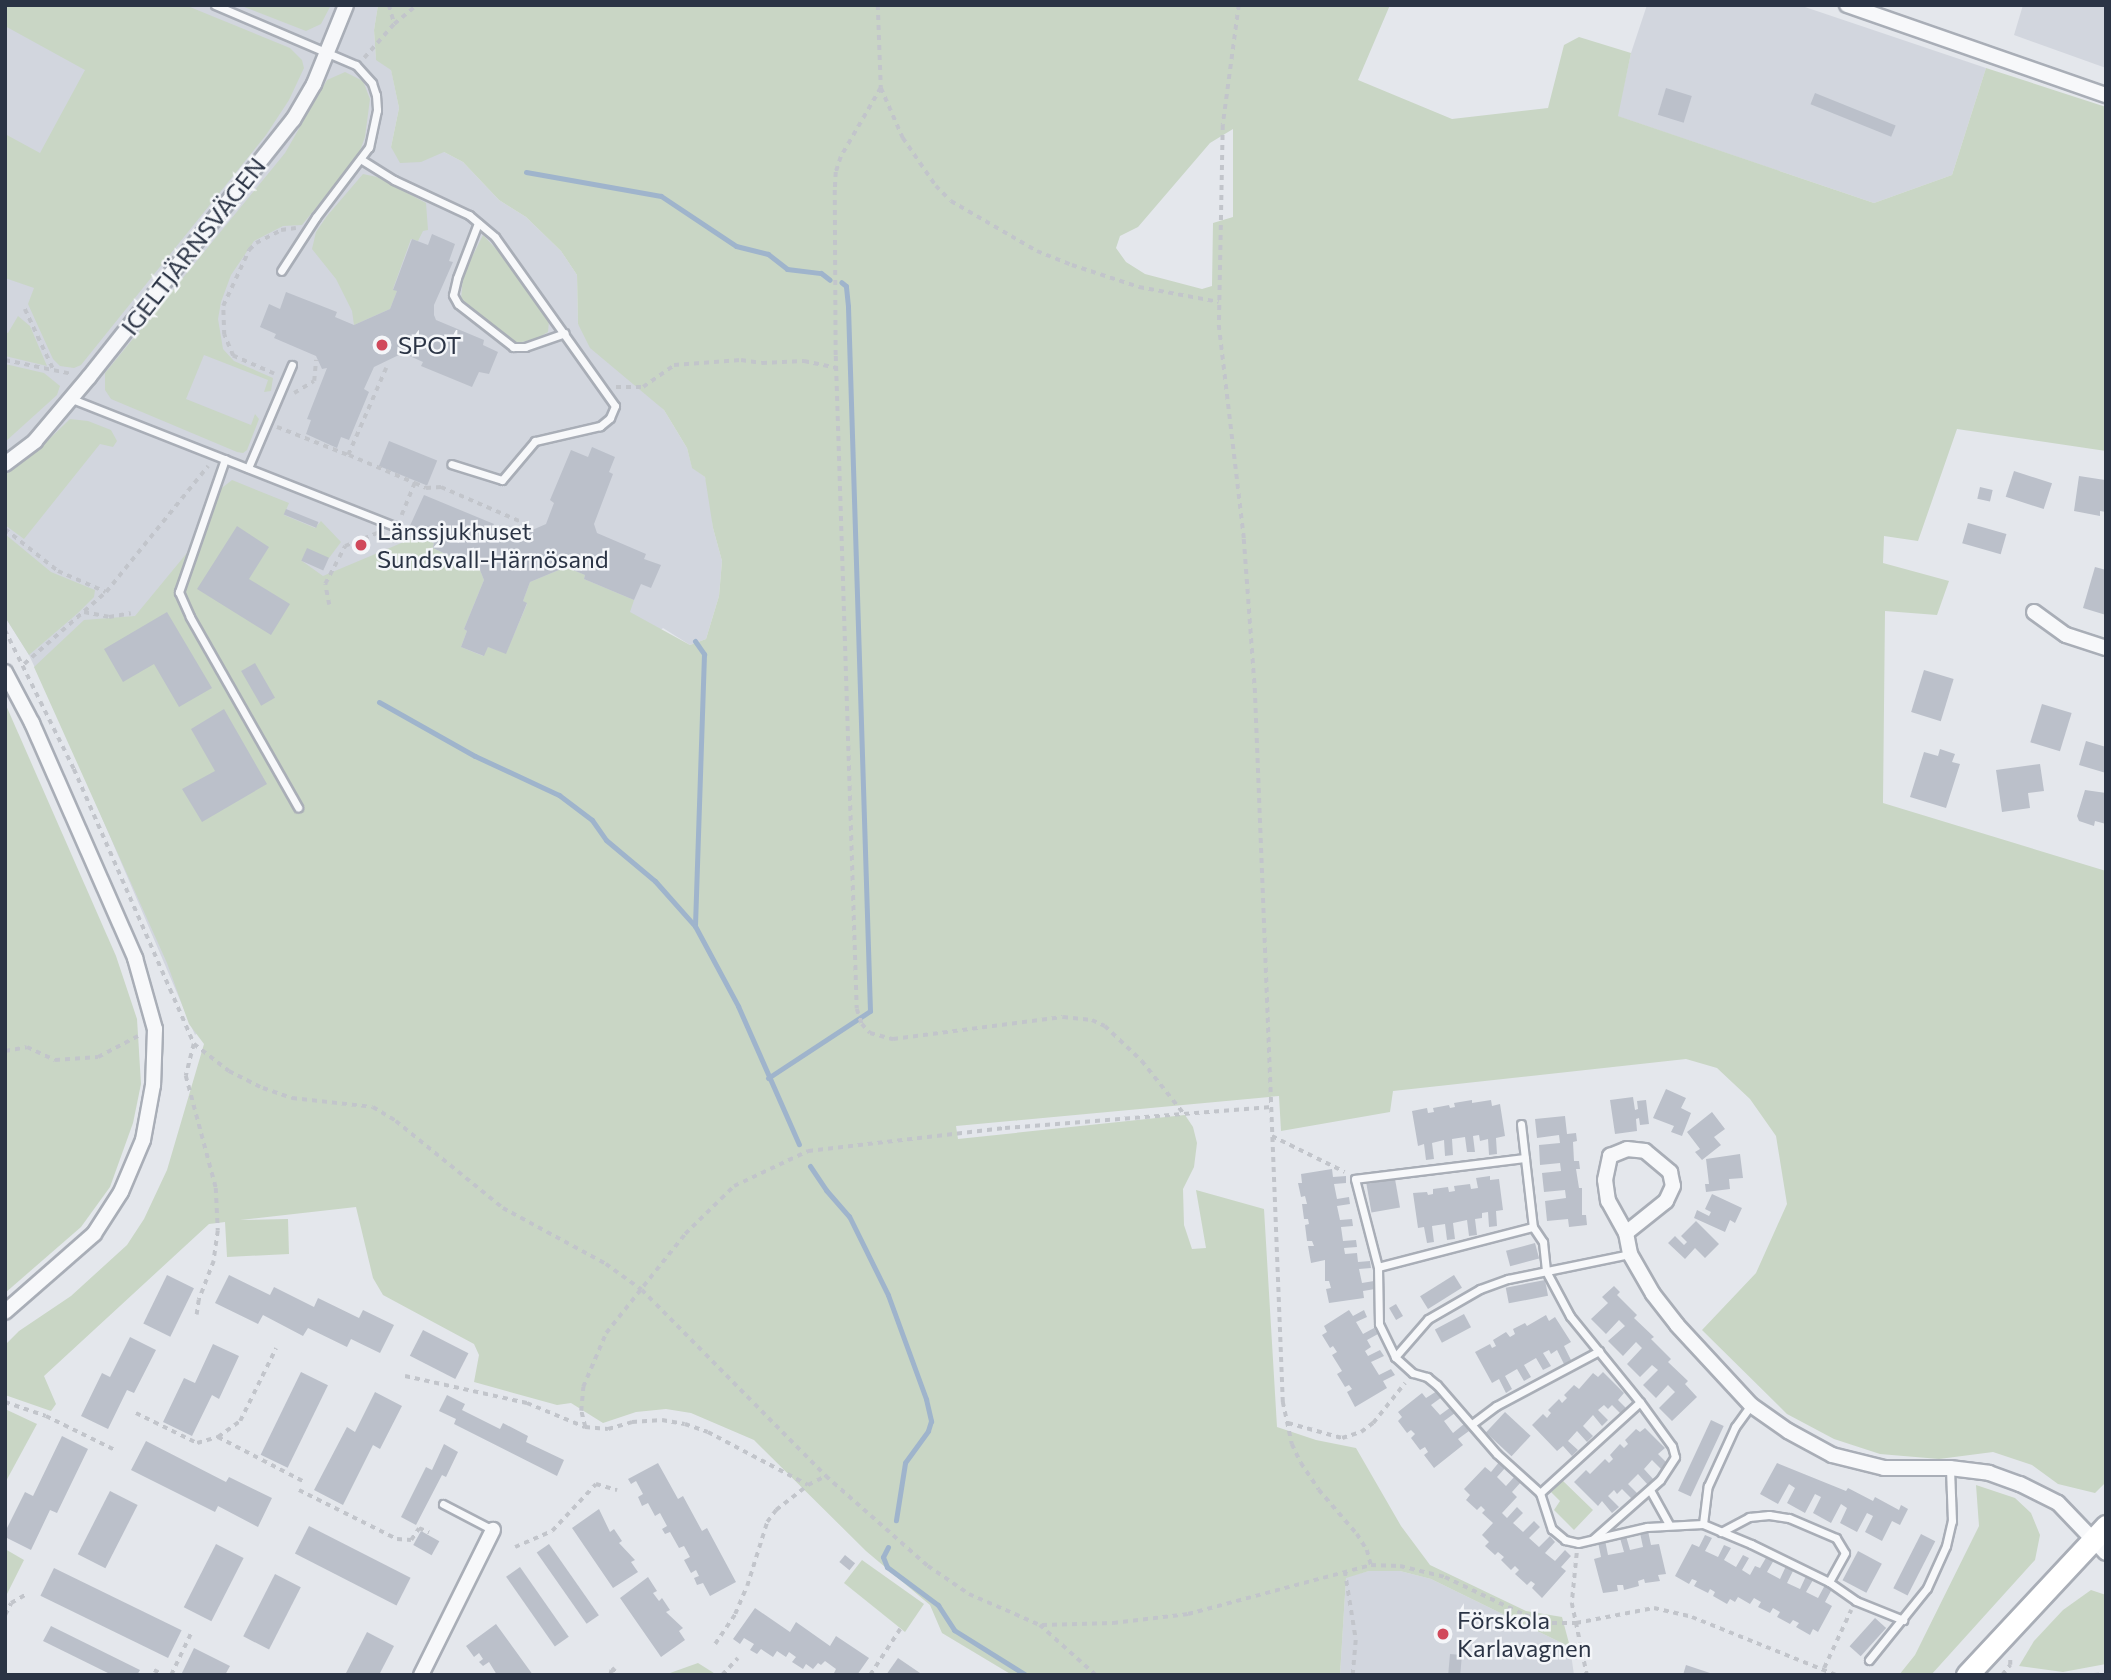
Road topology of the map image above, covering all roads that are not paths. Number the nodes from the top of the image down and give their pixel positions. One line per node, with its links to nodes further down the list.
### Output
1 (215, 5): 4 (lane)
2 (346, 5): 4 (street, IGELTJÄRNSVÄGEN)
3 (1847, 5): 5 (street)
4 (327, 54): 6 (lane); 11 (street, IGELTJÄRNSVÄGEN)
5 (2106, 95)
6 (362, 160): 7 (lane); 8 (lane)
7 (478, 223): 9 (lane); 9 (lane)
8 (281, 271)
9 (565, 333): 14 (lane)
10 (292, 365): 15 (lane)
11 (71, 399): 12 (lane); 13 (street, IGELTJÄRNSVÄGEN)
12 (225, 459): 15 (lane); 20 (lane)
13 (5, 464)
14 (451, 464)
15 (248, 468): 16 (lane)
16 (398, 524)
17 (2034, 612): 18 (street)
18 (2106, 648)
19 (5, 671): 28 (street)
20 (298, 807)
21 (1521, 1124): 22 (lane)
22 (1525, 1158): 23 (lane); 26 (lane)
23 (1533, 1227): 26 (lane); 27 (lane)
24 (1626, 1233): 24 (street); 25 (street)
25 (1630, 1254): 27 (lane); 32 (street)
26 (1378, 1267): 30 (lane)
27 (1546, 1271): 29 (lane); 30 (lane)
28 (5, 1312)
29 (1599, 1351): 31 (lane); 33 (lane)
30 (1395, 1357): 33 (lane)
31 (1640, 1402): 35 (lane); 36 (lane)
32 (1751, 1405): 34 (street); 39 (lane)
33 (1472, 1424): 36 (lane)
34 (1950, 1468): 43 (street); 45 (lane)
35 (1650, 1490): 38 (lane); 42 (lane)
36 (1540, 1493): 42 (lane)
37 (443, 1503): 40 (lane)
38 (1669, 1524): 39 (lane); 42 (lane)
39 (1703, 1524): 41 (lane)
40 (493, 1530): 47 (street)
41 (1720, 1532): 44 (lane); 44 (lane)
42 (1591, 1540)
43 (2101, 1540): 48 (street)
44 (1829, 1582): 45 (lane)
45 (1903, 1620): 46 (lane)
46 (1869, 1660)
47 (421, 1675)
48 (1967, 1675)

